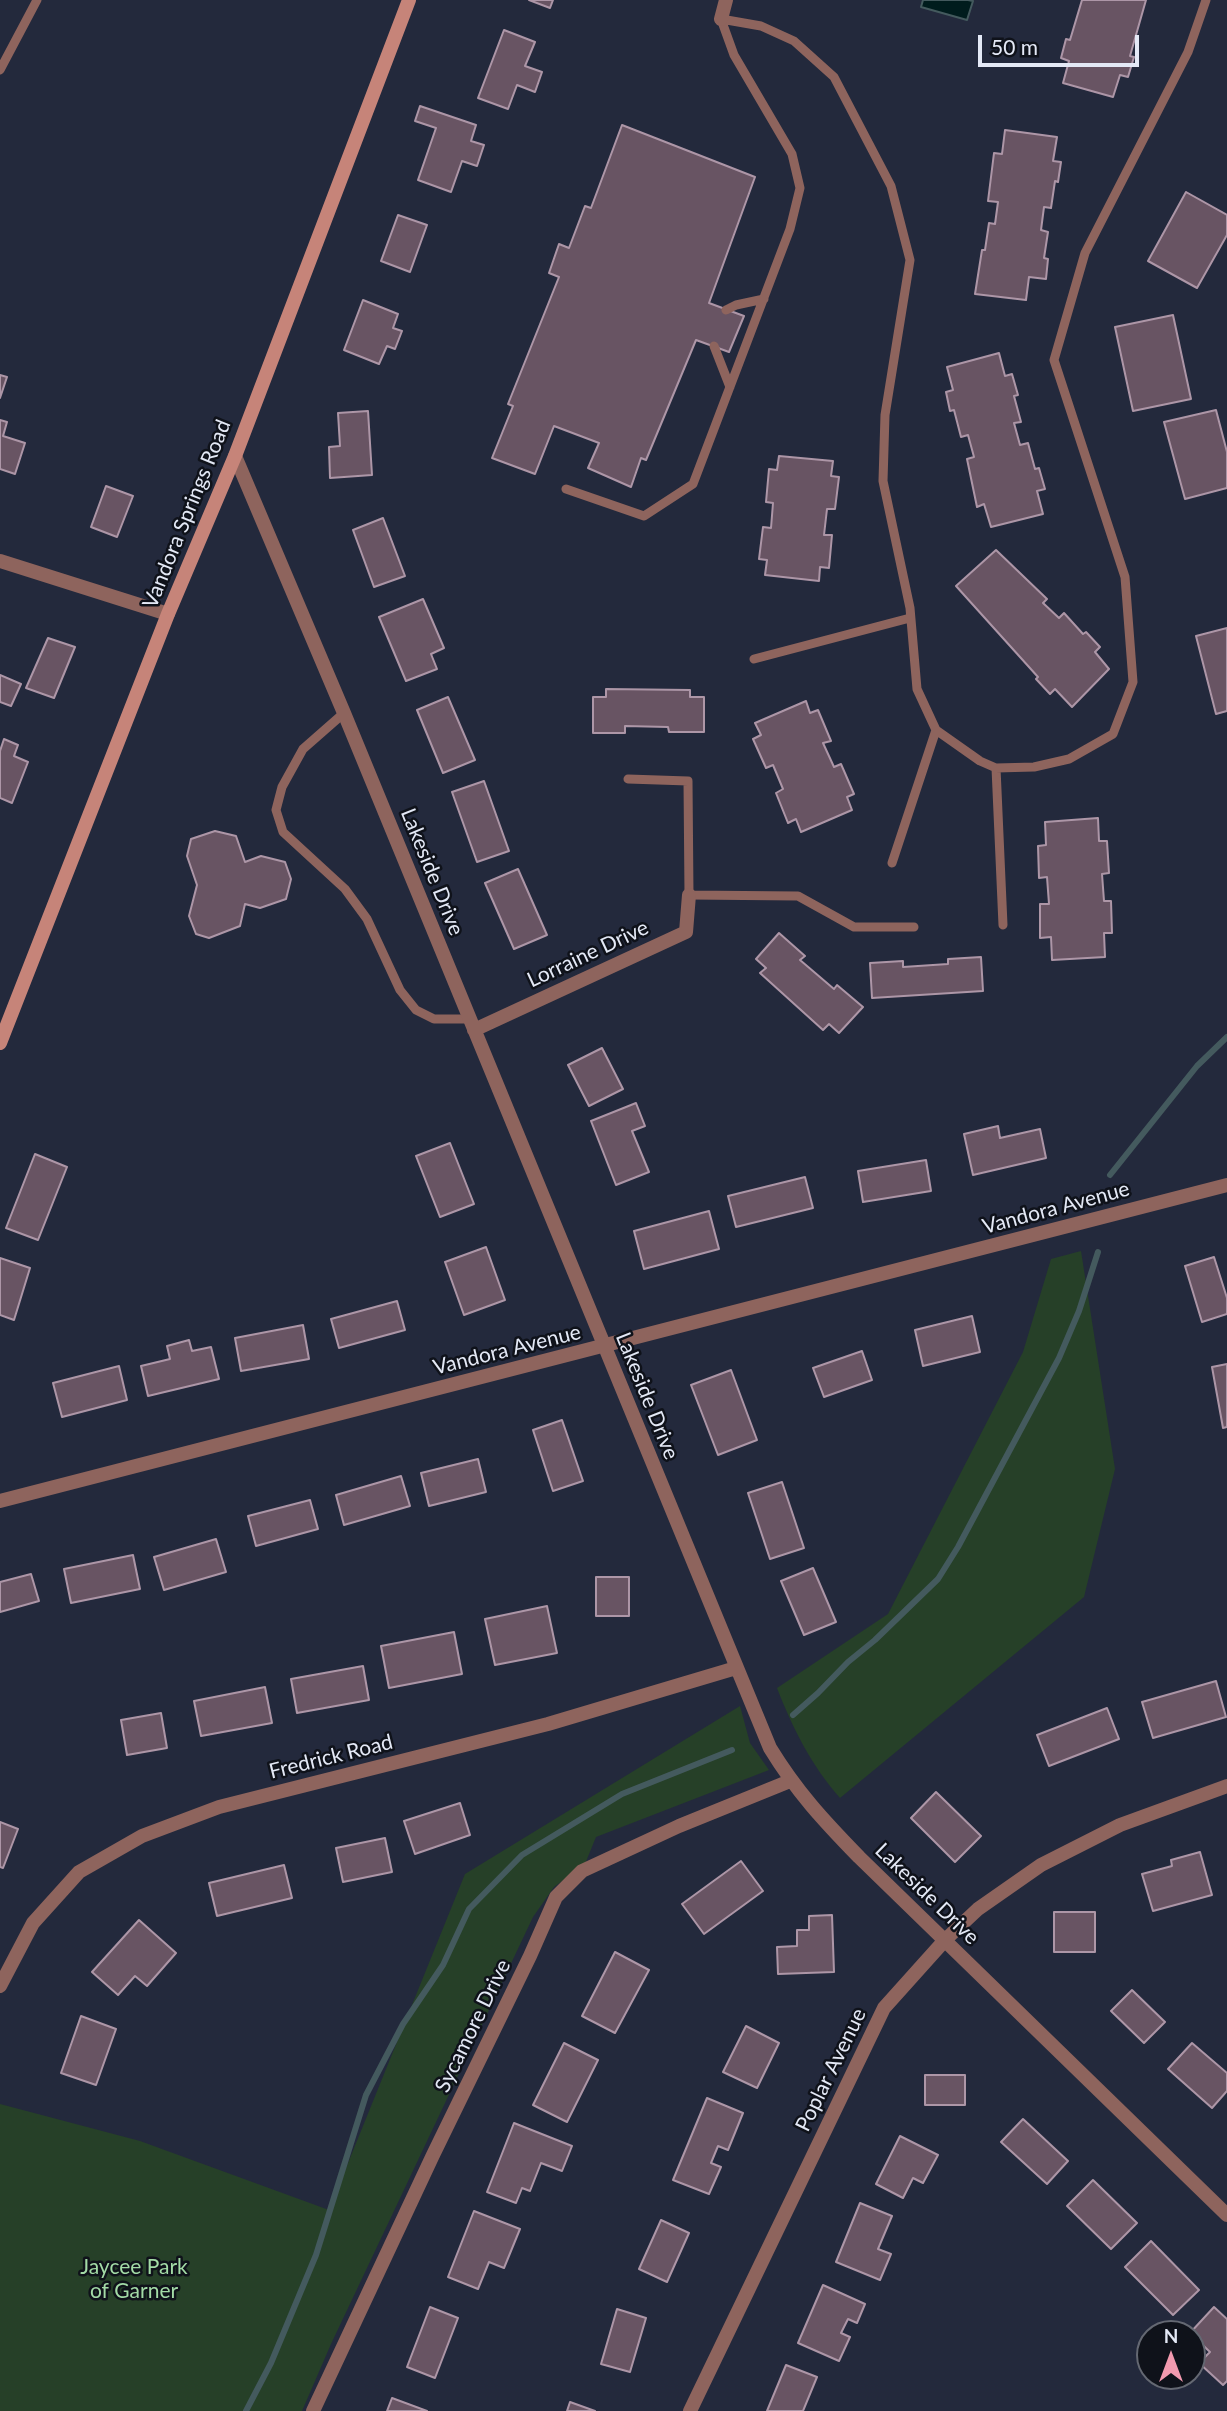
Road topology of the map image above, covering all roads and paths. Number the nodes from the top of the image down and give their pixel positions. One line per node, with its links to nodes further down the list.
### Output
1 (37, 0): 6 (lane)
2 (409, 0): 11 (street, Vandora Springs Road)
3 (726, 0): 5 (street)
4 (1206, 0): 19 (lane)
5 (721, 19): 7 (lane); 15 (lane)
6 (0, 70)
7 (764, 299): 8 (lane); 10 (lane)
8 (726, 310)
9 (714, 346): 10 (lane)
10 (730, 387): 12 (lane)
11 (235, 456): 14 (street, Vandora Springs Road); 17 (street, Lakeside Drive)
12 (566, 489)
13 (0, 561): 14 (street)
14 (169, 614): 26 (street, Vandora Springs Road)
15 (910, 618): 16 (lane); 18 (lane)
16 (754, 659)
17 (344, 713): 25 (street, Lakeside Drive); 25 (lane)
18 (936, 730): 19 (lane); 21 (lane)
19 (996, 768): 23 (lane)
20 (628, 779): 22 (lane)
21 (892, 863)
22 (689, 895): 24 (lane); 25 (street, Lorraine Drive)
23 (1003, 925)
24 (915, 927)
25 (471, 1024): 28 (street, Lakeside Drive)
26 (0, 1043)
27 (1227, 1185): 28 (street, Vandora Avenue)
28 (604, 1346): 29 (street, Vandora Avenue); 30 (street, Lakeside Drive)
29 (0, 1501)
30 (736, 1668): 31 (street, Lakeside Drive); 34 (street, Fredrick Road)
31 (790, 1781): 33 (street, Lakeside Drive); 36 (street, Sycamore Drive)
32 (1227, 1786): 33 (street, Poplar Avenue)
33 (945, 1940): 35 (street, Lakeside Drive); 37 (street, Poplar Avenue)
34 (0, 1986)
35 (1227, 2215)
36 (313, 2411)
37 (690, 2411)

